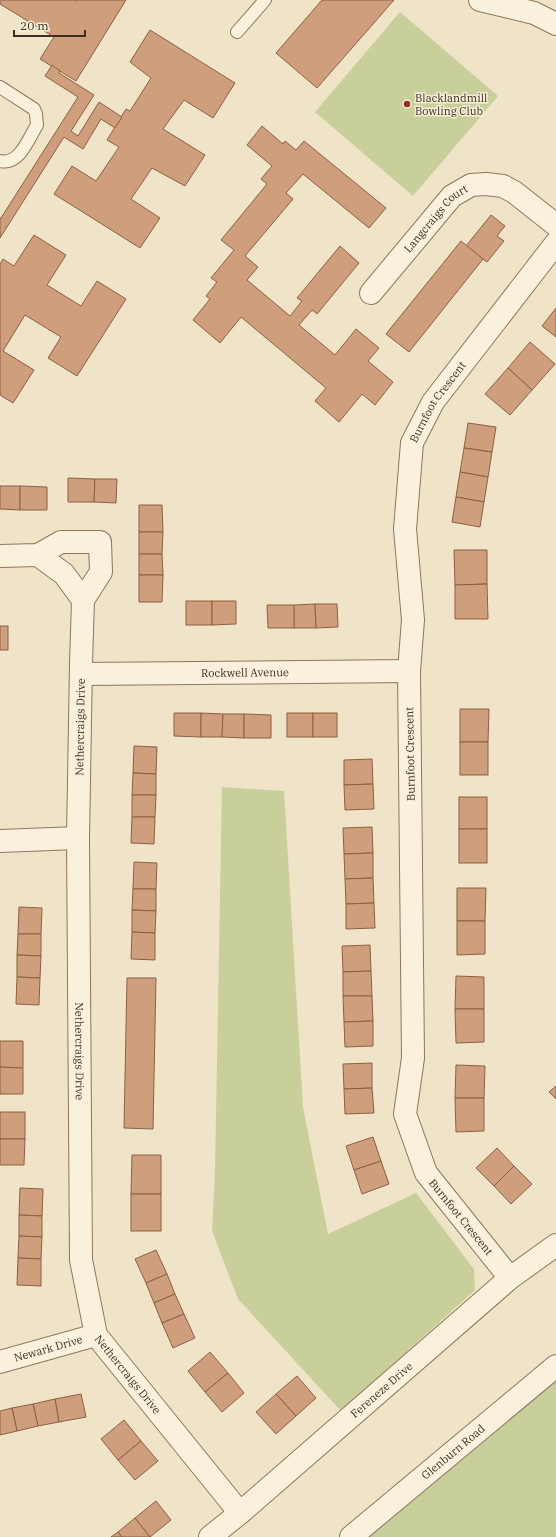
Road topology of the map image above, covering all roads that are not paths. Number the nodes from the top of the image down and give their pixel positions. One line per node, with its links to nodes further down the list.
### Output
1 (265, 0): 4 (lane)
2 (480, 0): 3 (street)
3 (556, 24)
4 (237, 32)
5 (0, 87): 6 (lane)
6 (0, 161)
7 (556, 225): 9 (street, Langcraigs Court)
8 (556, 244): 13 (street, Burnfoot Crescent)
9 (371, 293)
10 (38, 555): 11 (street); 12 (street); 12 (street)
11 (0, 556)
12 (83, 600): 14 (street, Nethercraigs Drive)
13 (409, 671): 14 (street, Rockwell Avenue); 18 (street, Burnfoot Crescent)
14 (81, 674): 15 (street, Nethercraigs Drive)
15 (78, 838): 16 (street); 19 (street, Nethercraigs Drive)
16 (0, 841)
17 (556, 1245): 18 (street, Fereneze Drive)
18 (510, 1278): 22 (street, Fereneze Drive)
19 (96, 1335): 20 (street, Newark Drive); 22 (street, Nethercraigs Drive)
20 (0, 1362)
21 (556, 1366): 24 (street, Glenburn Road)
22 (240, 1513): 23 (street, Fereneze Drive)
23 (210, 1537)
24 (351, 1537)

